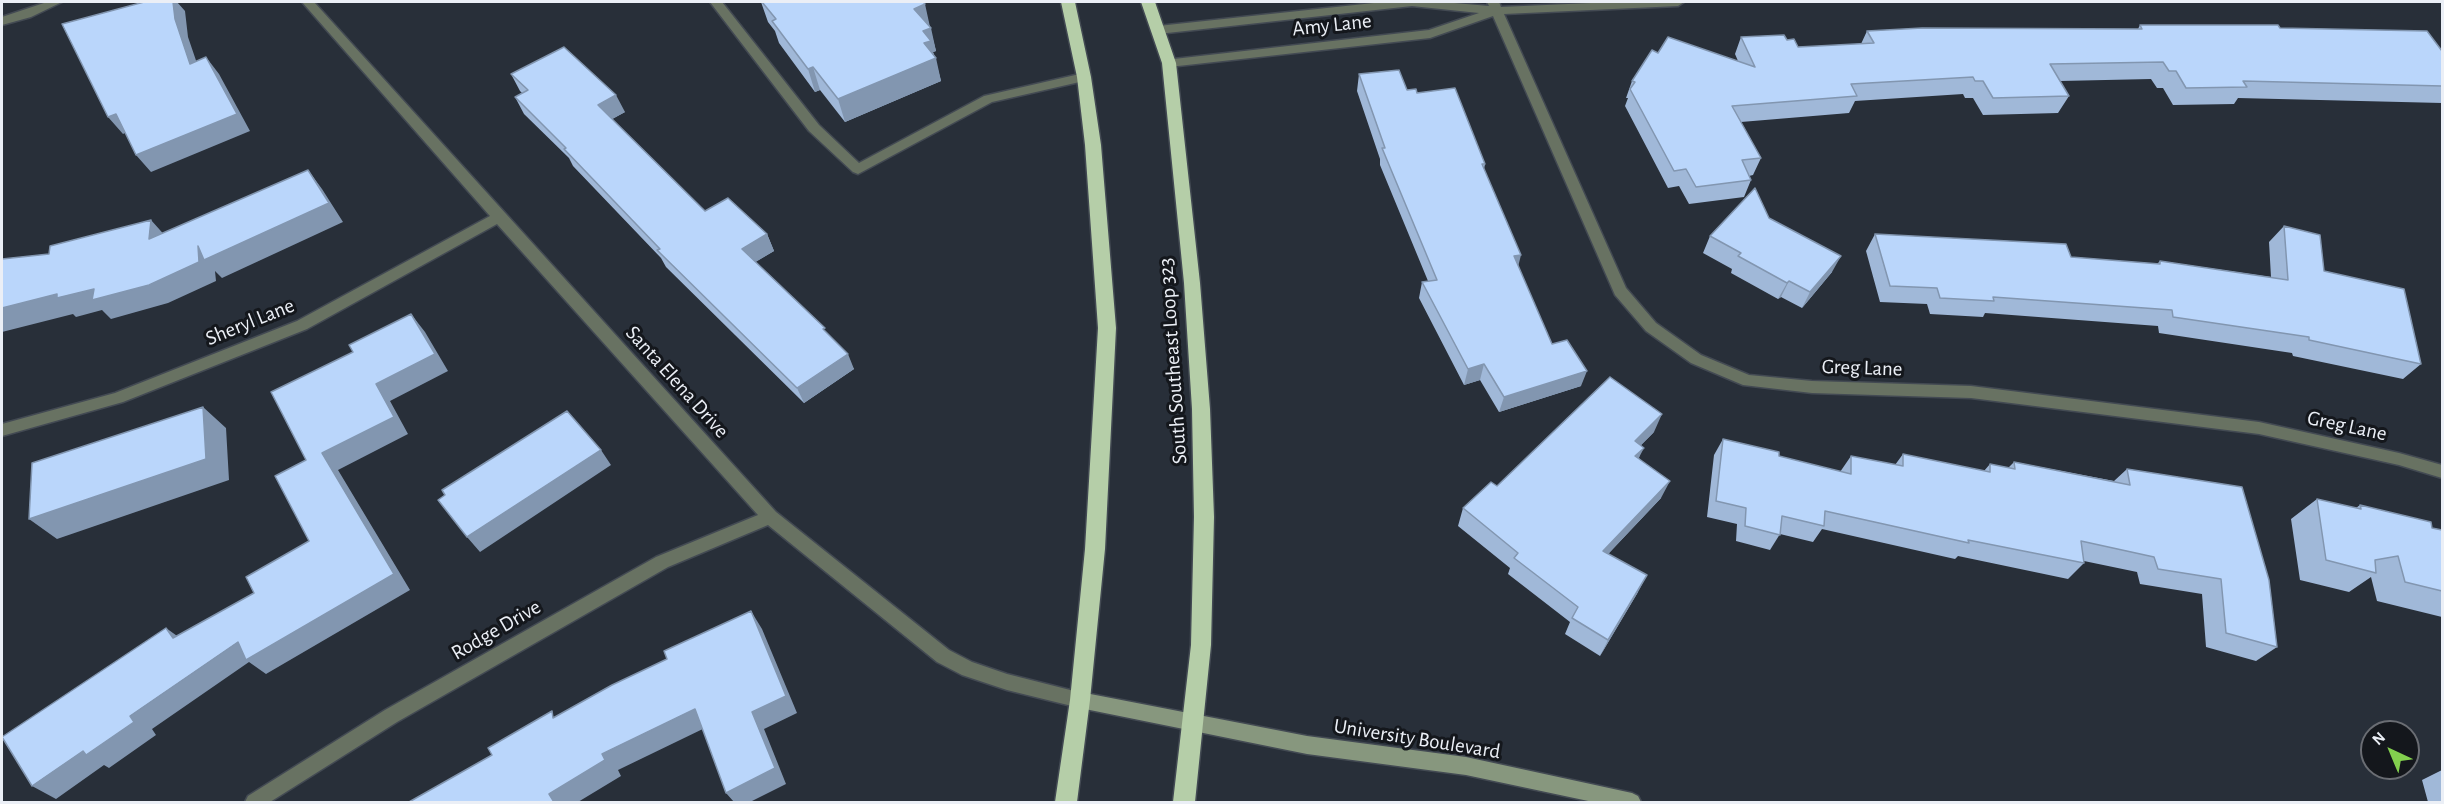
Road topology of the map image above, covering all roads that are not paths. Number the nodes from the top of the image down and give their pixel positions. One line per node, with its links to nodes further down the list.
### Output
1 (56, 2): 8 (street)
2 (308, 2): 12 (street, Santa Elena Drive)
3 (716, 2): 11 (street)
4 (1068, 2): 11 (highway)
5 (1148, 2): 9 (highway, South Southeast Loop 323)
6 (1678, 2): 7 (street, Amy Lane)
7 (1495, 6): 9 (street, Amy Lane); 10 (street, Amy Lane); 14 (street, Greg Lane)
8 (2, 21)
9 (1158, 30): 10 (highway, South Southeast Loop 323)
10 (1169, 63): 17 (highway, South Southeast Loop 323)
11 (1084, 77): 16 (highway)
12 (499, 217): 13 (street, Sheryl Lane); 15 (street, Santa Elena Drive)
13 (2, 430)
14 (2442, 472)
15 (770, 517): 16 (street, Santa Elena Drive); 18 (street, Rodge Drive)
16 (1080, 700): 17 (main road, University Boulevard); 19 (highway)
17 (1195, 722): 20 (highway, South Southeast Loop 323); 21 (main road, University Boulevard)
18 (254, 802)
19 (1066, 802)
20 (1184, 802)
21 (1632, 802)

